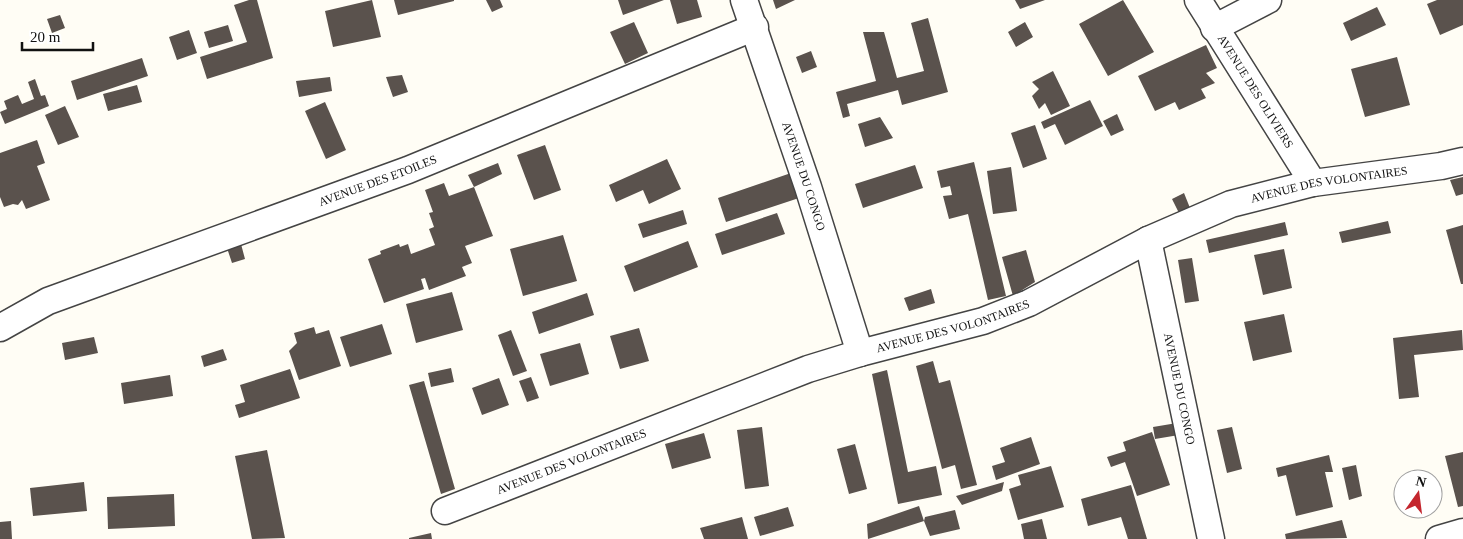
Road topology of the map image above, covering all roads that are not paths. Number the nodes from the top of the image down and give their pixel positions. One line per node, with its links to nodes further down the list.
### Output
1 (744, 0): 4 (street, AVENUE DU CONGO)
2 (1198, 0): 5 (street, AVENUE DES OLIVIERS)
3 (1268, 0): 5 (street)
4 (755, 27): 9 (street, AVENUE DES ETOILES); 10 (street, AVENUE DU CONGO)
5 (1214, 28): 7 (street, AVENUE DES OLIVIERS)
6 (1463, 161): 7 (street, AVENUE DES VOLONTAIRES)
7 (1313, 183): 8 (street, AVENUE DES VOLONTAIRES)
8 (1148, 240): 10 (street, AVENUE DES VOLONTAIRES); 13 (street, AVENUE DU CONGO)
9 (0, 328)
10 (860, 353): 11 (street, AVENUE DES VOLONTAIRES)
11 (445, 511)
12 (1463, 532): 14 (street)
13 (1211, 539)
14 (1439, 539)

